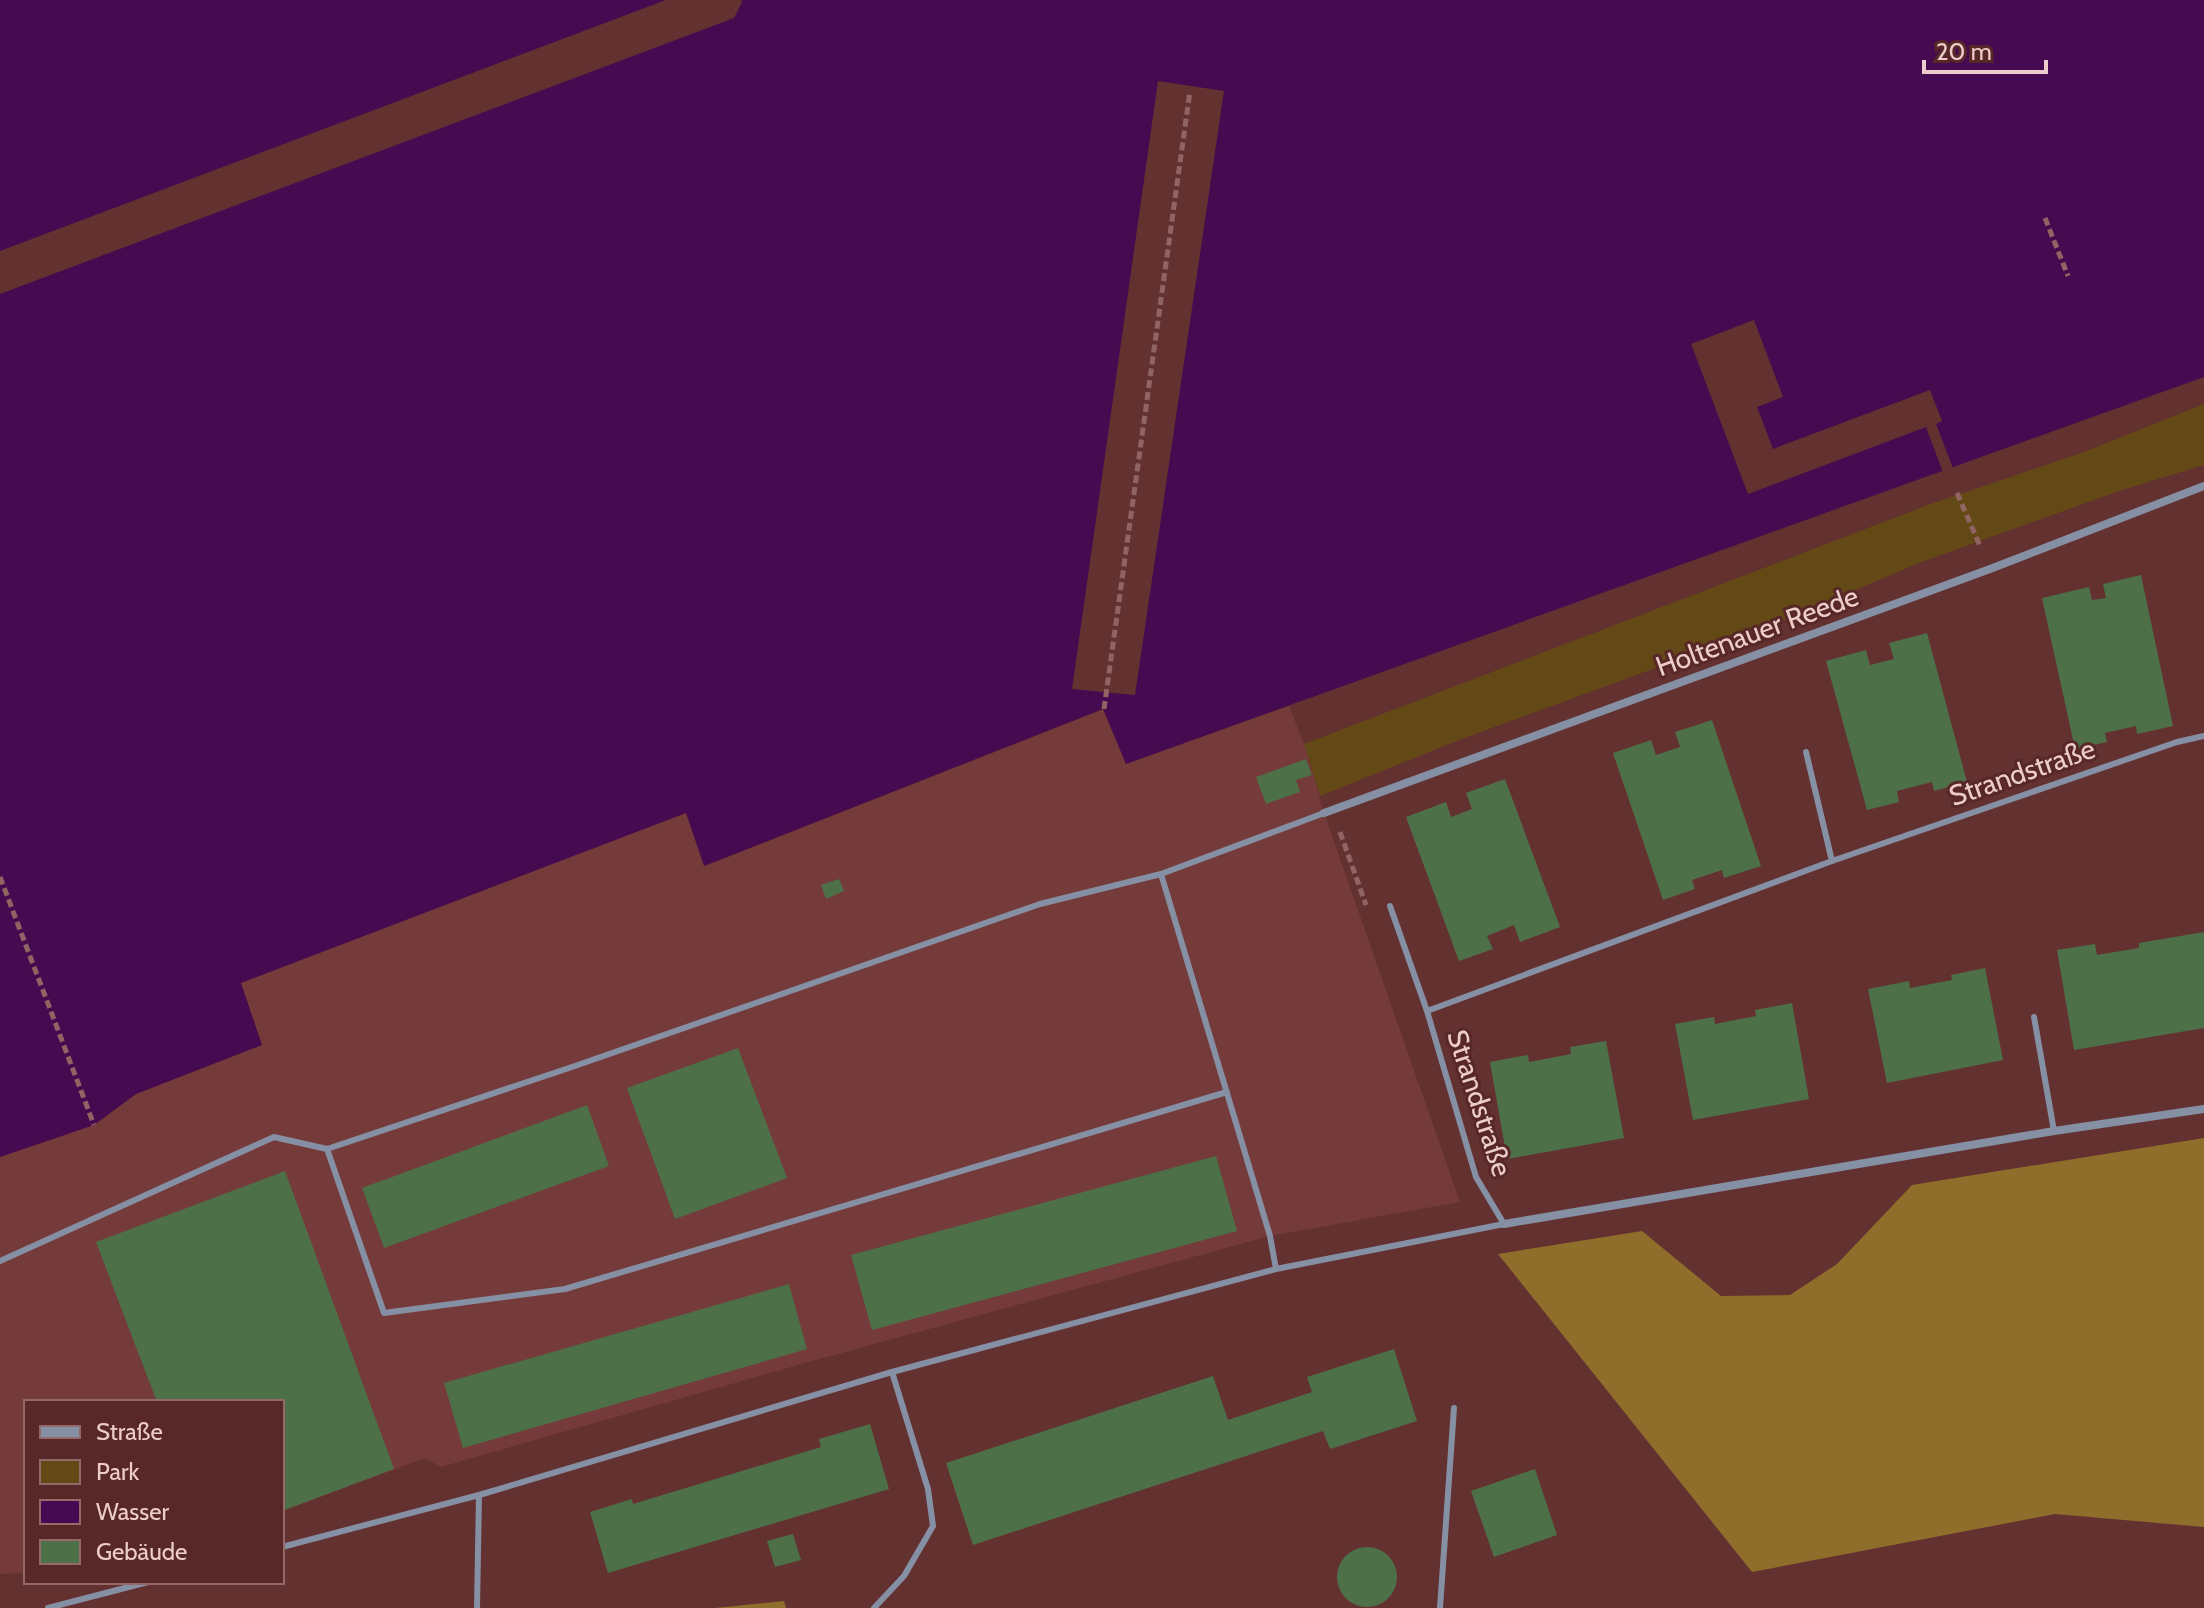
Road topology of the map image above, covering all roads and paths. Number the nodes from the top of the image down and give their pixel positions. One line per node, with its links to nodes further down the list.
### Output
1 (1190, 91): 7 (path)
2 (2045, 218): 3 (path)
3 (2068, 276)
4 (2204, 486): 6 (street, Holtenauer Reede)
5 (1957, 493): 6 (path)
6 (1990, 569): 10 (street, Holtenauer Reede)
7 (1104, 709)
8 (2204, 736): 11 (lane, Strandstraße)
9 (1806, 752): 11 (lane)
10 (1324, 813): 12 (lane)
11 (1832, 861): 15 (lane, Strandstraße)
12 (1161, 874): 17 (lane); 21 (lane)
13 (0, 877): 19 (path)
14 (1390, 906): 15 (lane)
15 (1427, 1011): 22 (lane, Strandstraße)
16 (2034, 1017): 20 (lane)
17 (1227, 1092): 21 (lane); 24 (lane)
18 (2204, 1109): 20 (street)
19 (94, 1125)
20 (2054, 1131): 22 (street)
21 (327, 1149): 23 (lane)
22 (1504, 1224): 24 (lane)
23 (0, 1261)
24 (1276, 1269): 25 (lane)
25 (892, 1372): 27 (lane); 32 (lane)
26 (1454, 1408): 33 (lane)
27 (479, 1495): 28 (lane); 31 (lane)
28 (284, 1546)
29 (140, 1584): 30 (lane)
30 (48, 1608)
31 (477, 1608)
32 (874, 1608)
33 (1440, 1608)

